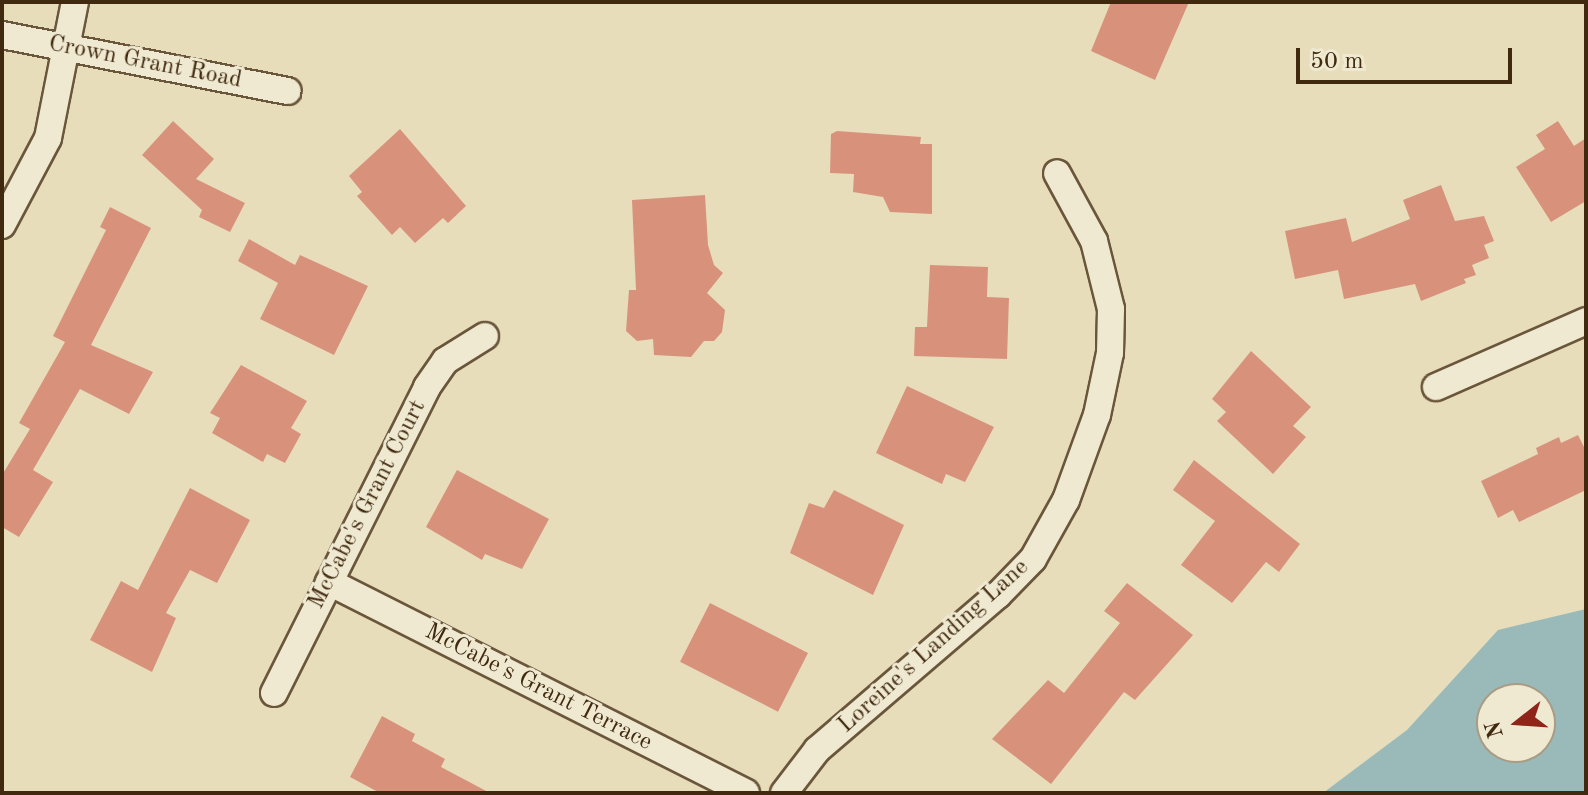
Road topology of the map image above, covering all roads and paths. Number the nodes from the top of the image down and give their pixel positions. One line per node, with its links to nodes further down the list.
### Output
1 (75, 2): 3 (street)
2 (2, 35): 3 (street, Crown Grant Road)
3 (69, 48): 4 (street, Crown Grant Road); 6 (street)
4 (288, 91)
5 (1057, 173): 13 (street, Loreine's Landing Lane)
6 (2, 225)
7 (1586, 321): 9 (street)
8 (485, 336): 10 (street, McCabe's Grant Court)
9 (1436, 387)
10 (329, 582): 11 (street, McCabe's Grant Court); 12 (street, McCabe's Grant Terrace)
11 (274, 693)
12 (746, 793)
13 (784, 793)

